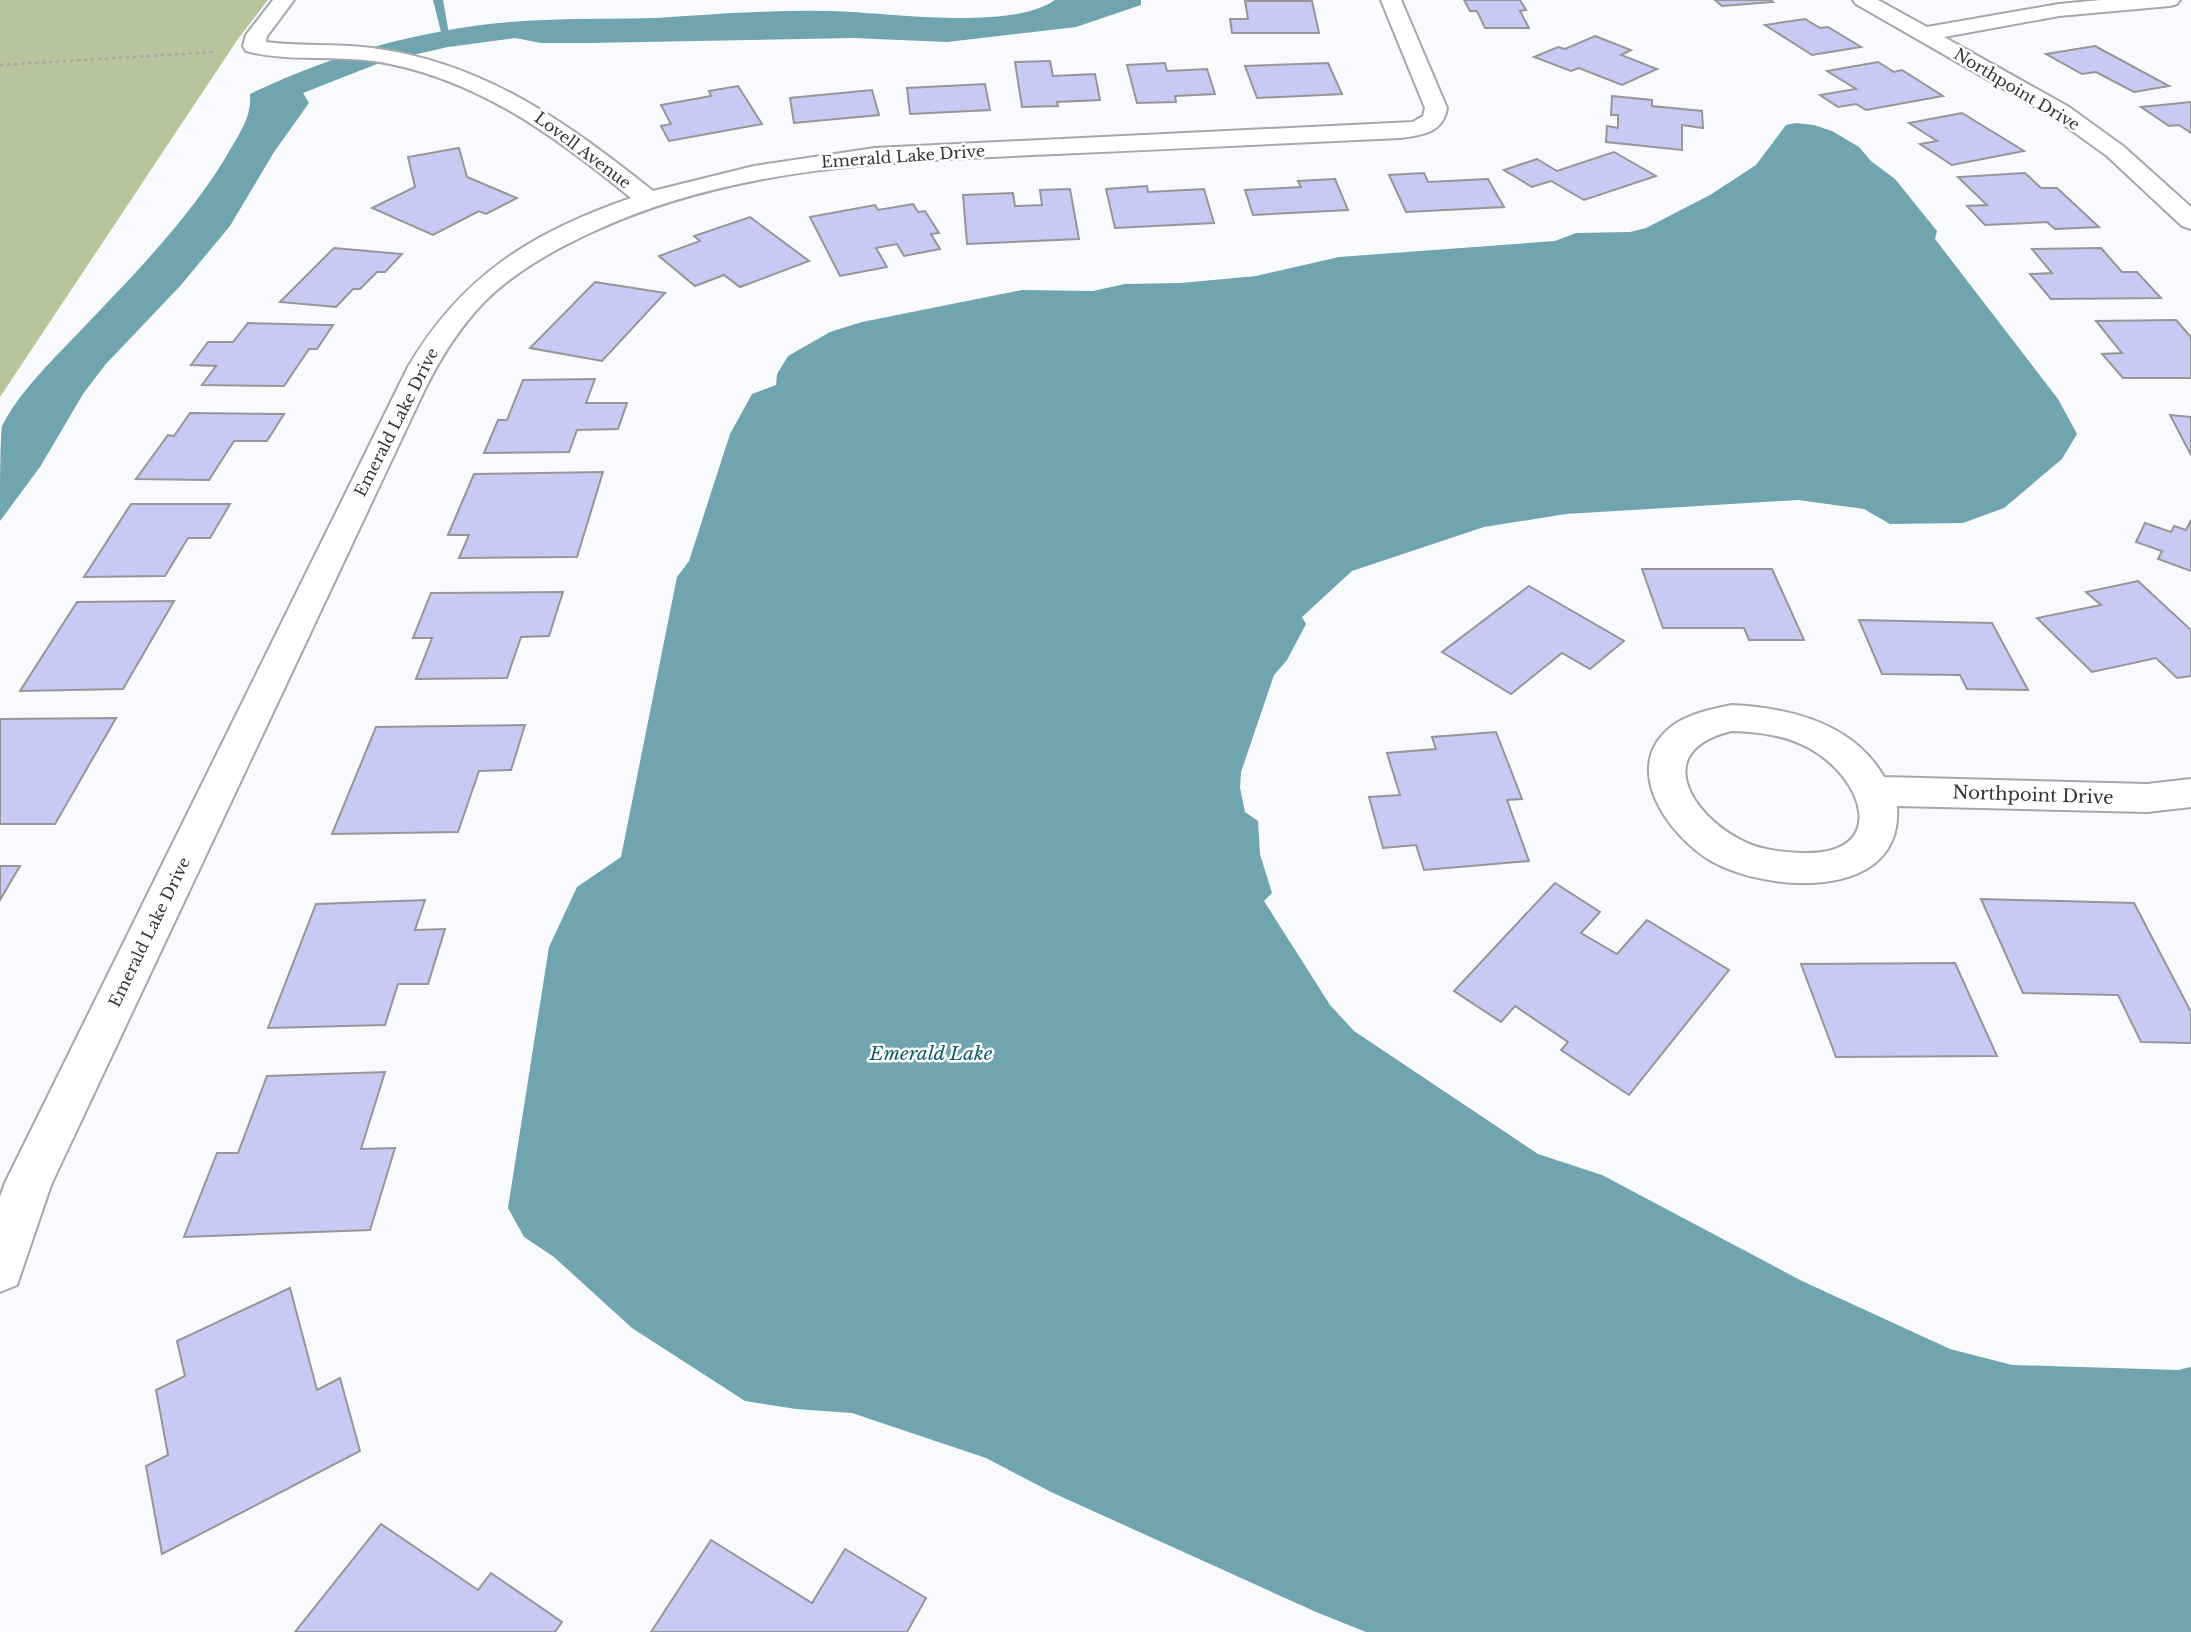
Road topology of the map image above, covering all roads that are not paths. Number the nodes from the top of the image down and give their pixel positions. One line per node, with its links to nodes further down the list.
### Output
1 (284, 0): 6 (street, Lovell Avenue)
2 (1391, 0): 6 (street, Emerald Lake Drive)
3 (1864, 0): 5 (street, Northpoint Drive)
4 (2170, 0): 5 (street)
5 (1924, 34): 7 (street, Northpoint Drive)
6 (648, 200): 10 (street, Emerald Lake Drive)
7 (2191, 221)
8 (1874, 791): 8 (street); 9 (street, Northpoint Drive)
9 (2191, 793)
10 (0, 1269)

